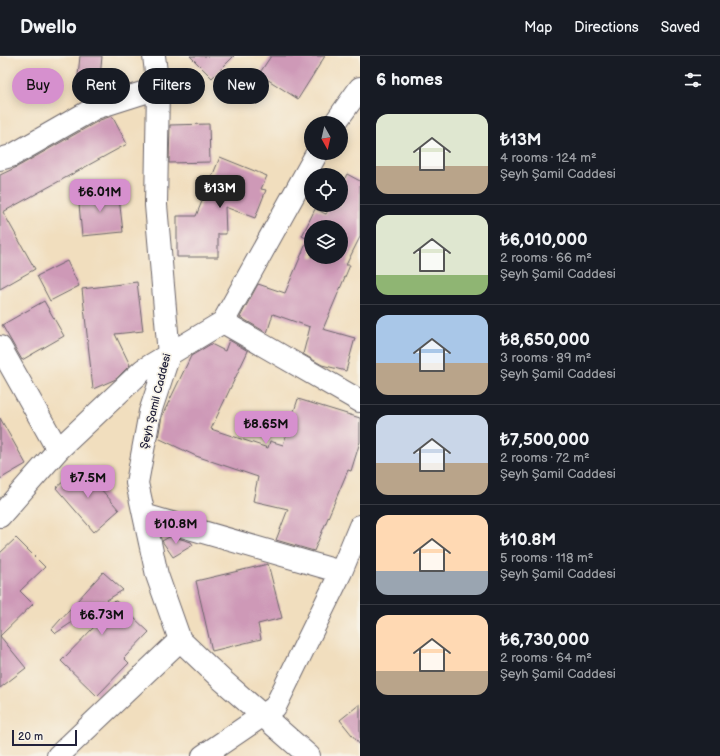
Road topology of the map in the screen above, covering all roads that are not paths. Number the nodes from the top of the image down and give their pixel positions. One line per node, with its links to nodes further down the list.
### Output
1 (154, 56): 2 (street, Şeyh Şamil Caddesi)
2 (156, 68)
3 (360, 88): 6 (street)
4 (138, 94): 7 (street)
5 (158, 104): 11 (street, Şeyh Şamil Caddesi)
6 (340, 116)
7 (0, 159)
8 (313, 160): 9 (street)
9 (223, 322): 11 (street); 12 (street)
10 (0, 347): 13 (street)
11 (169, 354): 13 (street); 14 (street, Şeyh Şamil Caddesi)
12 (360, 401)
13 (58, 450): 15 (street)
14 (144, 515): 17 (street); 18 (street, Şeyh Şamil Caddesi)
15 (0, 516)
16 (360, 526): 17 (street)
17 (341, 572): 19 (street)
18 (180, 640): 19 (street, Şeyh Şamil Caddesi); 20 (street)
19 (264, 716): 21 (street); 22 (street, Şeyh Şamil Caddesi)
20 (58, 756)
21 (203, 756)
22 (309, 756)

